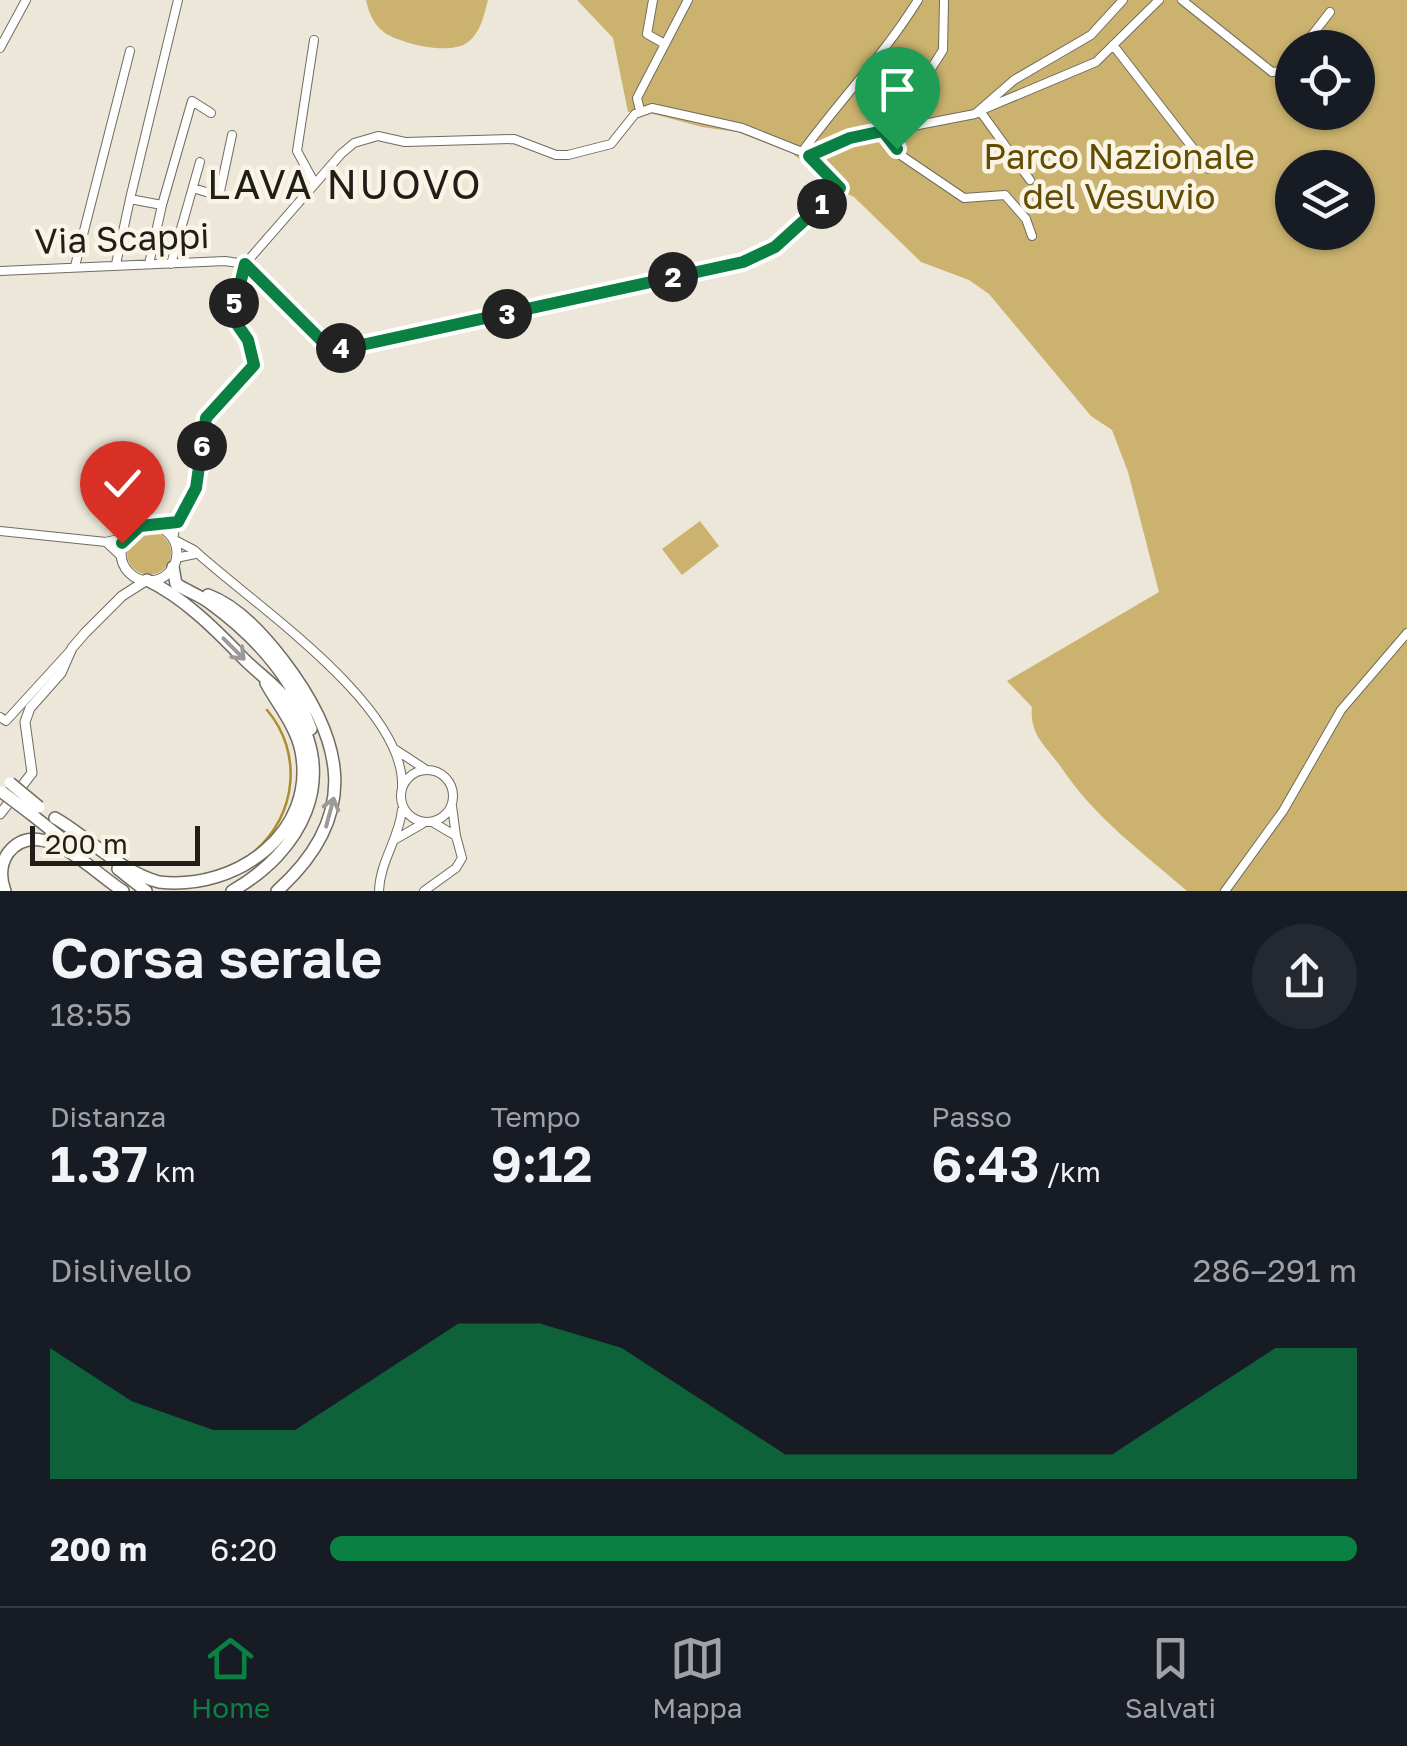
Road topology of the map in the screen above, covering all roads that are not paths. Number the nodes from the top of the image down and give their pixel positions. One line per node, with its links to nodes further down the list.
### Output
1 (26, 0): 15 (street)
2 (178, 0): 30 (street)
3 (653, 0): 13 (street)
4 (688, 0): 13 (street)
5 (918, 0): 24 (street)
6 (944, 0): 21 (street)
7 (1123, 0): 19 (street)
8 (1159, 0): 14 (street)
9 (1182, 0): 17 (street)
10 (1330, 12): 11 (street)
11 (1313, 30)
12 (314, 40): 28 (street)
13 (663, 44): 18 (street)
14 (1113, 44): 19 (street); 26 (street)
15 (0, 48)
16 (130, 51): 37 (street)
17 (1275, 72)
18 (640, 110): 24 (street); 28 (street)
19 (981, 110): 21 (street); 27 (street)
20 (210, 113): 31 (street)
21 (901, 127): 22 (street)
22 (883, 131): 24 (street); 32 (street)
23 (232, 135): 29 (street)
24 (806, 154): 36 (street)
25 (200, 162): 29 (street)
26 (1209, 169)
27 (1030, 180)
28 (315, 184): 36 (street)
29 (193, 188): 35 (street)
30 (130, 198): 31 (street); 33 (street)
31 (162, 205): 34 (street)
32 (1032, 236)
33 (116, 264): 34 (street, Via Scappi); 37 (street, Via Scappi)
34 (149, 264): 35 (street, Via Scappi)
35 (171, 264): 36 (street, Via Scappi)
36 (245, 264): 39 (street)
37 (75, 266): 38 (street, Via Scappi)
38 (0, 271)
39 (178, 522): 40 (street); 43 (street)
40 (158, 526): 42 (main road); 43 (main road)
41 (0, 530): 44 (street)
42 (126, 537): 44 (street); 46 (main road)
43 (173, 539): 45 (street); 47 (main road)
44 (106, 542): 46 (street)
45 (198, 554): 47 (street); 56 (street)
46 (121, 556): 48 (main road)
47 (174, 563): 49 (main road); 50 (highway)
48 (128, 572): 49 (main road); 51 (main road)
49 (147, 580): 51 (main road); 54 (highway, one-way to 54)
50 (189, 590): 72 (highway); 73 (highway, one-way to 50)
51 (122, 596): 53 (main road)
52 (1407, 633): 76 (street)
53 (70, 651): 55 (street); 63 (main road)
54 (266, 683): 64 (highway); 71 (highway)
55 (0, 717)
56 (396, 750): 57 (street); 59 (street)
57 (430, 770): 59 (street); 60 (street)
58 (3, 785): 62 (highway, bridge)
59 (402, 787): 61 (street)
60 (452, 806): 65 (street); 66 (street)
61 (402, 808): 65 (street); 67 (street)
62 (35, 810): 64 (highway); 69 (highway)
63 (0, 814)
64 (54, 818): 70 (highway)
65 (428, 823): 66 (street); 67 (street)
66 (456, 836): 75 (street)
67 (396, 839): 74 (street)
68 (4, 891): 69 (highway)
69 (125, 891)
70 (146, 891)
71 (232, 891)
72 (247, 891)
73 (278, 891)
74 (379, 891)
75 (424, 891)
76 (1225, 891)

